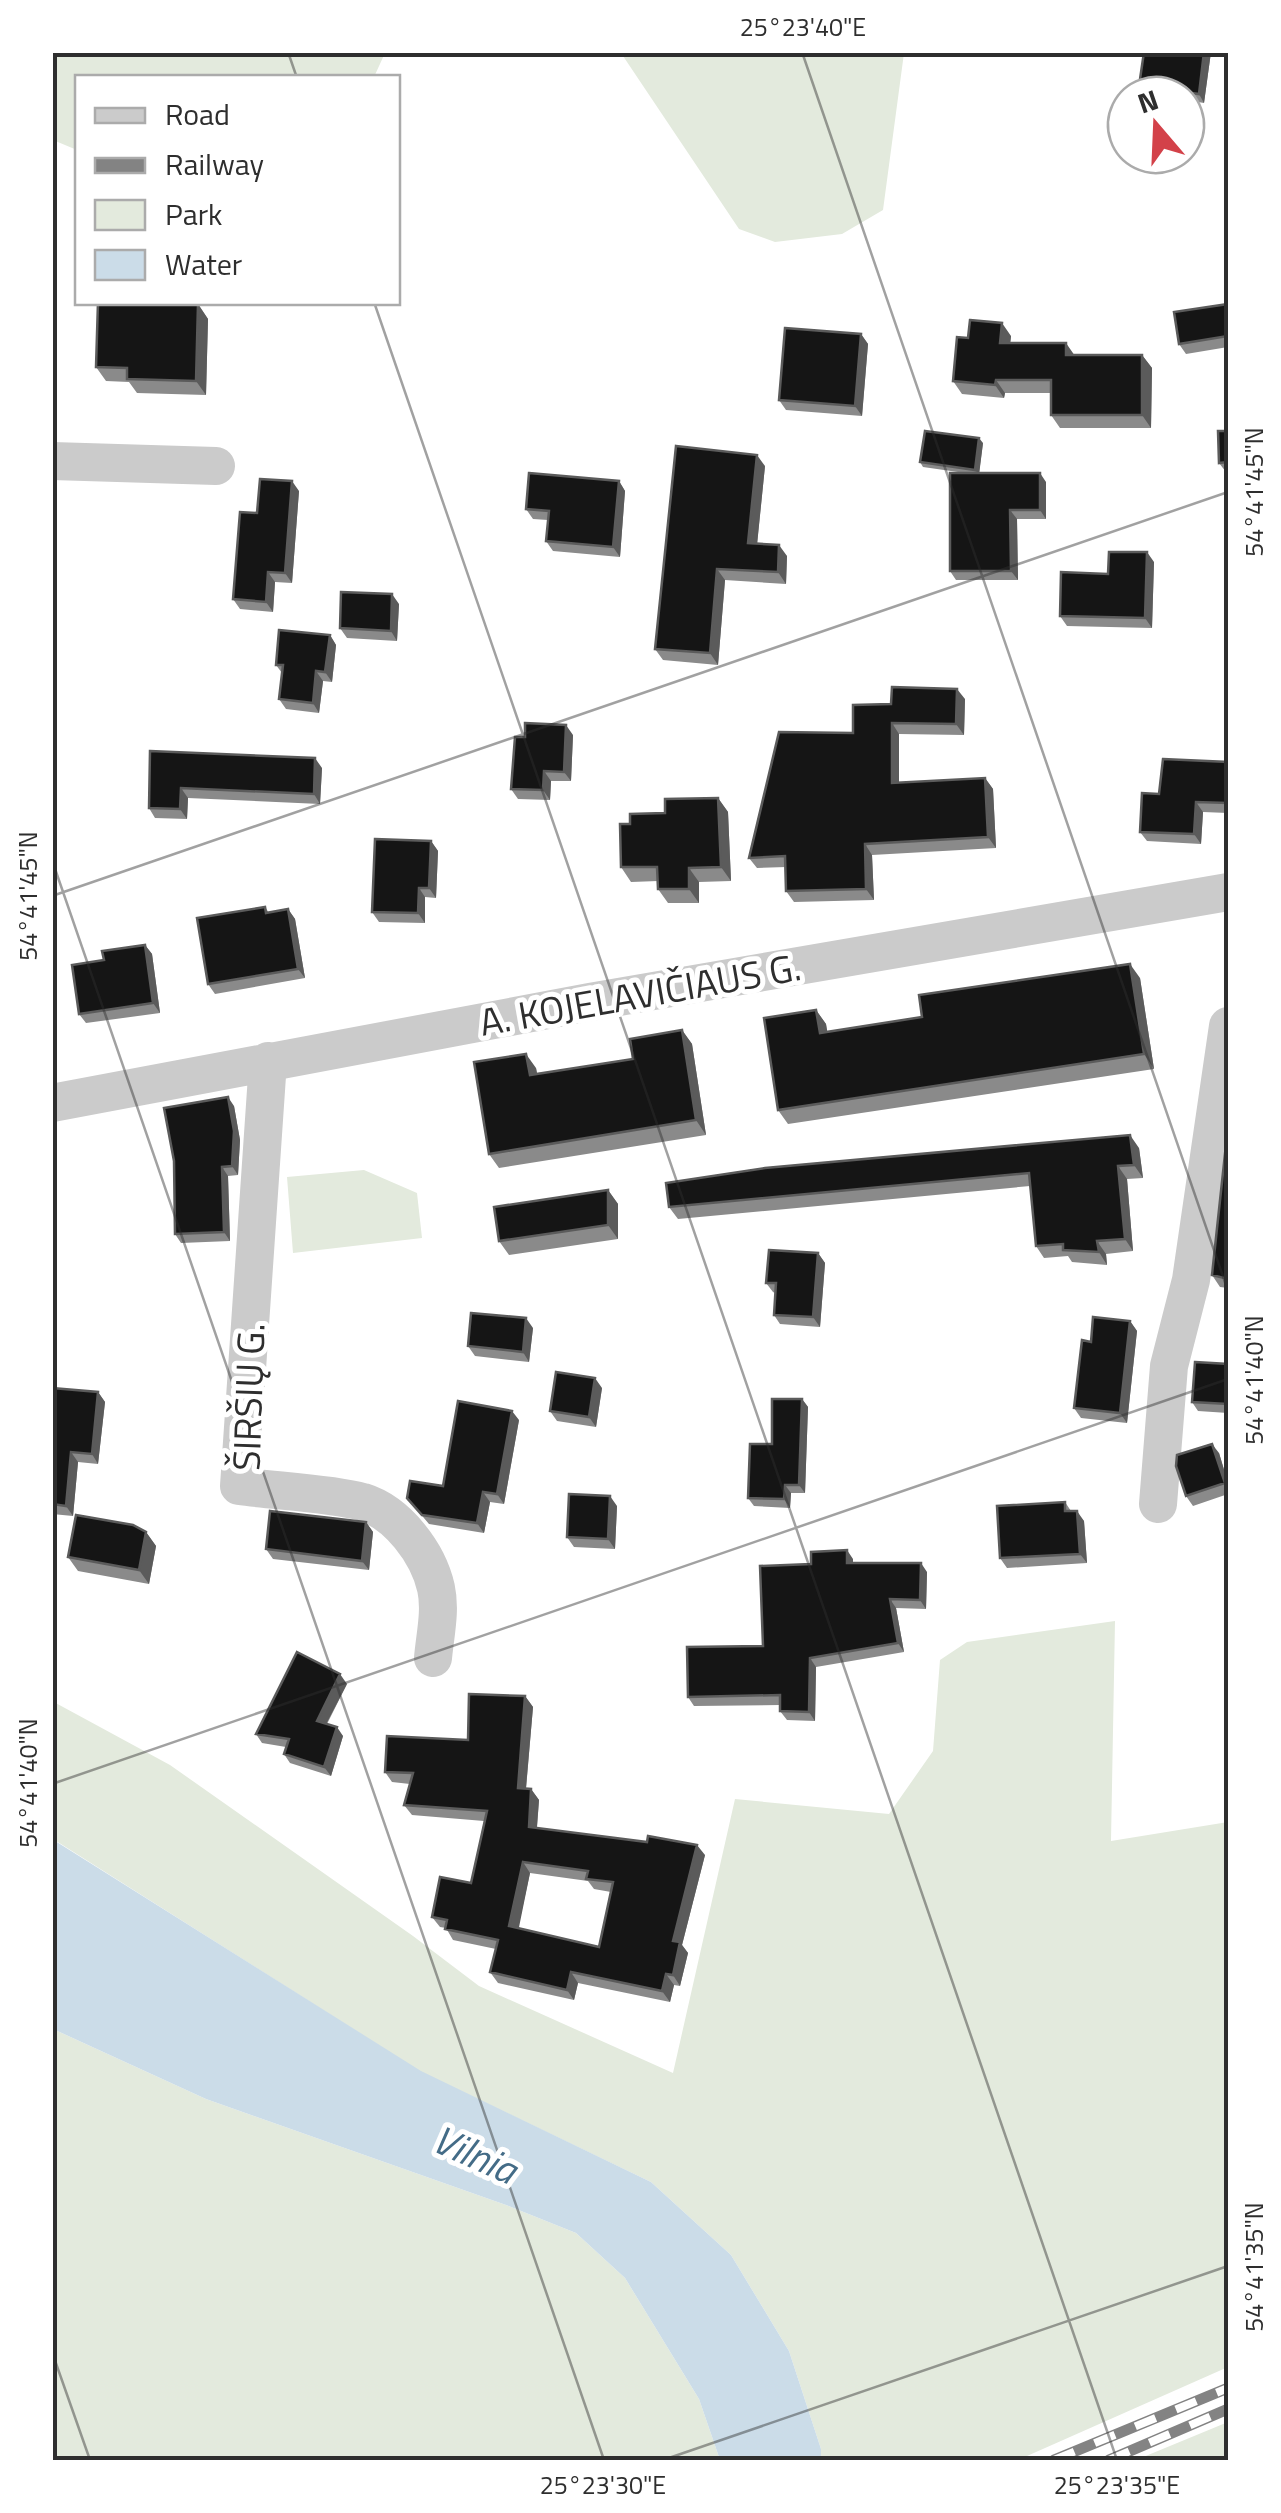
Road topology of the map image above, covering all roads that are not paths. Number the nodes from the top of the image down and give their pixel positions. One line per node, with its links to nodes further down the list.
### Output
1 (52, 462): 2 (street)
2 (216, 466)
3 (1228, 892): 5 (street, A. KOJELAVIČIAUS G.)
4 (1228, 1026): 7 (street)
5 (268, 1061): 6 (street, A. KOJELAVIČIAUS G.); 8 (street, ŠIRŠIŲ G.)
6 (52, 1103)
7 (1158, 1504)
8 (433, 1658)

